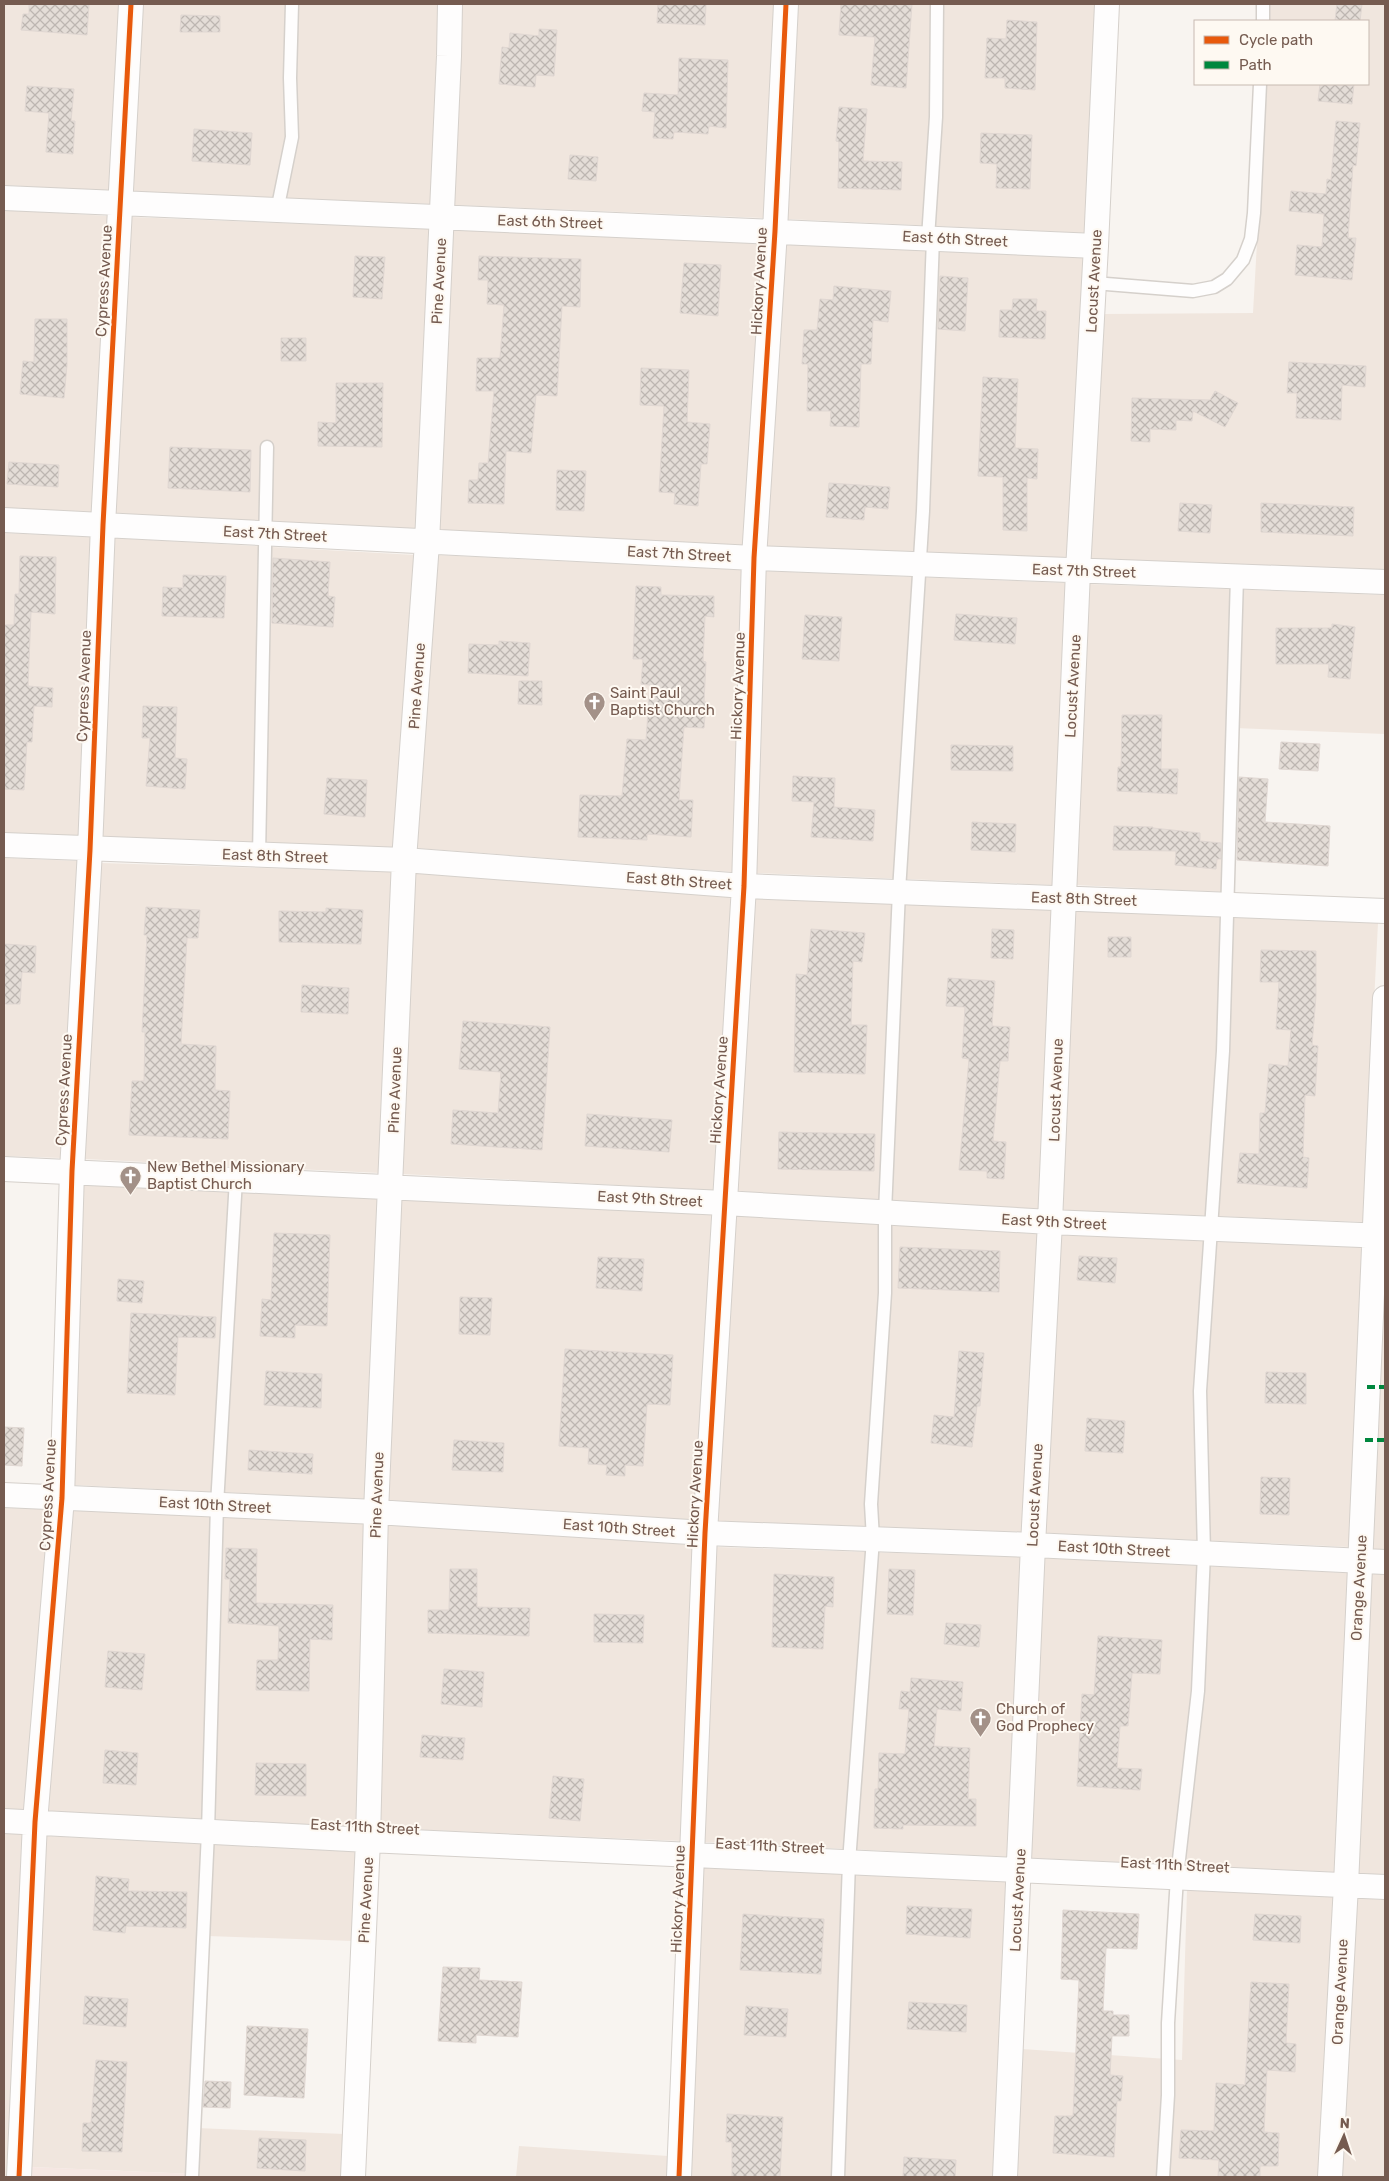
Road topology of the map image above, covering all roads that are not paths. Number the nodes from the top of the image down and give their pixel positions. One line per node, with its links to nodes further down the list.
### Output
1 (131, 4): 11 (street, Cypress Avenue)
2 (292, 4): 12 (lane)
3 (450, 4): 13 (street, Pine Avenue)
4 (786, 4): 14 (street, Hickory Avenue)
5 (937, 4): 15 (lane)
6 (1107, 4): 16 (street, Locust Avenue)
7 (1263, 4): 8 (lane)
8 (1263, 20)
9 (1260, 85): 17 (lane)
10 (4, 198): 11 (street, East 6th Street)
11 (120, 204): 12 (street, East 6th Street); 20 (street, Cypress Avenue)
12 (277, 210): 13 (street, East 6th Street)
13 (442, 217): 14 (street, East 6th Street); 22 (street, Pine Avenue)
14 (775, 231): 15 (street, East 6th Street); 23 (street, Hickory Avenue)
15 (930, 238): 16 (street, East 6th Street); 24 (lane)
16 (1096, 246): 17 (street, Locust Avenue)
17 (1094, 284): 25 (street, Locust Avenue)
18 (267, 447): 21 (lane)
19 (4, 520): 20 (street, East 7th Street)
20 (104, 525): 21 (street, East 7th Street); 29 (street, Cypress Avenue)
21 (265, 534): 22 (street, East 7th Street); 30 (lane)
22 (427, 543): 23 (street, East 7th Street); 31 (street, Pine Avenue)
23 (754, 558): 24 (street, East 7th Street); 32 (street, Hickory Avenue)
24 (918, 565): 25 (street, East 7th Street); 33 (lane)
25 (1078, 571): 26 (street, East 7th Street); 34 (street, Locust Avenue)
26 (1237, 577): 27 (street, East 7th Street); 35 (lane)
27 (1385, 582)
28 (4, 845): 29 (street, East 8th Street)
29 (90, 850): 30 (street, East 8th Street); 39 (street, Cypress Avenue)
30 (259, 855): 31 (street, East 8th Street)
31 (404, 860): 32 (street, East 8th Street); 41 (street, Pine Avenue)
32 (744, 886): 33 (street, East 8th Street); 42 (street, Hickory Avenue)
33 (899, 891): 34 (street, East 8th Street); 43 (lane)
34 (1064, 898): 35 (street, East 8th Street); 44 (street, Locust Avenue)
35 (1228, 904): 36 (street, East 8th Street); 45 (lane)
36 (1385, 911)
37 (1385, 998): 46 (street, Orange Avenue)
38 (4, 1169): 39 (street, East 9th Street)
39 (72, 1171): 40 (street, East 9th Street); 48 (street, Cypress Avenue)
40 (236, 1179): 41 (street, East 9th Street); 49 (lane)
41 (391, 1186): 42 (street, East 9th Street); 50 (street, Pine Avenue)
42 (724, 1203): 43 (street, East 9th Street); 51 (street, Hickory Avenue)
43 (885, 1212): 44 (street, East 9th Street); 52 (lane)
44 (1050, 1222): 45 (street, East 9th Street); 53 (street, Locust Avenue)
45 (1210, 1228): 46 (street, East 9th Street); 54 (lane)
46 (1380, 1236): 55 (street, Orange Avenue)
47 (4, 1495): 48 (street, East 10th Street)
48 (62, 1498): 49 (street, East 10th Street); 58 (street, Cypress Avenue)
49 (217, 1505): 50 (street, East 10th Street); 59 (lane)
50 (376, 1512): 51 (street, East 10th Street); 60 (street, Pine Avenue)
51 (705, 1533): 52 (street, East 10th Street); 61 (street, Hickory Avenue)
52 (873, 1539): 53 (street, East 10th Street); 62 (lane)
53 (1033, 1545): 54 (street, East 10th Street); 63 (street, Locust Avenue)
54 (1204, 1553): 55 (street, East 10th Street); 64 (lane)
55 (1360, 1560): 56 (street, East 10th Street); 65 (street, Orange Avenue)
56 (1385, 1562)
57 (4, 1821): 58 (street, East 11th Street)
58 (35, 1822): 59 (street, East 11th Street); 67 (street, Cypress Avenue)
59 (208, 1832): 60 (street, East 11th Street); 68 (lane)
60 (368, 1840): 61 (street, East 11th Street); 69 (street, Pine Avenue)
61 (692, 1854): 62 (street, East 11th Street); 70 (street, Hickory Avenue)
62 (849, 1862): 63 (street, East 11th Street); 71 (lane)
63 (1019, 1870): 64 (street, East 11th Street); 72 (street, Locust Avenue)
64 (1177, 1877): 65 (street, East 11th Street); 73 (lane)
65 (1346, 1885): 66 (street, East 11th Street); 74 (street, Orange Avenue)
66 (1385, 1887)
67 (19, 2177)
68 (192, 2177)
69 (353, 2177)
70 (679, 2177)
71 (838, 2177)
72 (1005, 2177)
73 (1163, 2177)
74 (1330, 2177)

